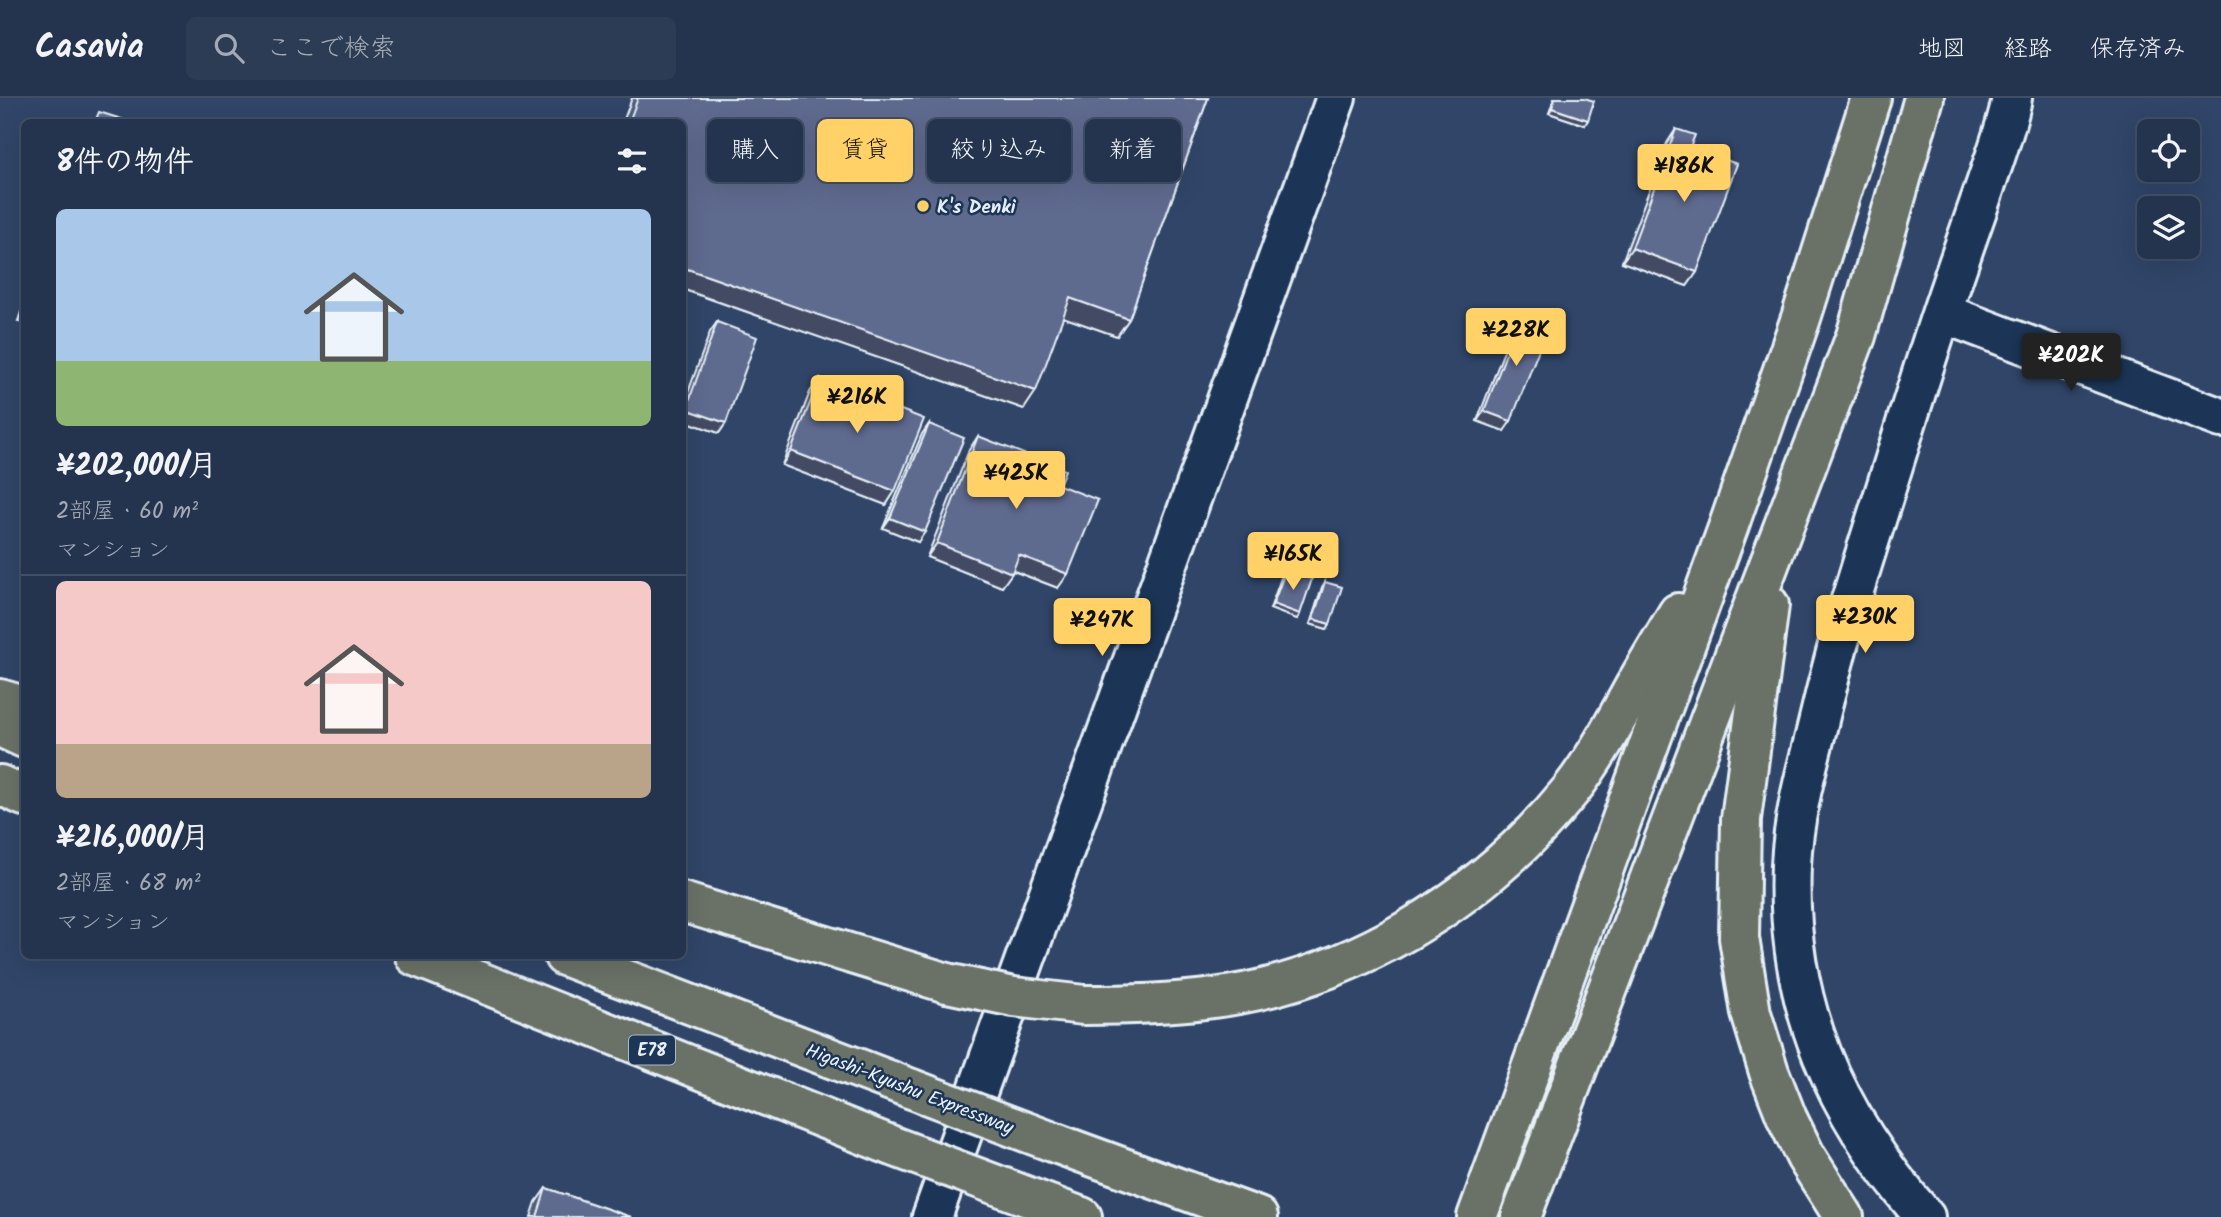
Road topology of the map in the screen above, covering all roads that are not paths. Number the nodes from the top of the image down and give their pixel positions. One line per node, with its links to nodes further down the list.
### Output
1 (1336, 98): 18 (street)
2 (1871, 98): 7 (highway)
3 (1924, 98): 8 (highway)
4 (2012, 98): 5 (street)
5 (1942, 313): 6 (street); 24 (street)
6 (2221, 418)
7 (1729, 525): 15 (highway, bridge); 21 (highway)
8 (1778, 537): 22 (highway); 23 (highway)
9 (0, 699): 10 (highway)
10 (21, 705)
11 (0, 727): 12 (highway)
12 (21, 737)
13 (0, 785): 14 (highway)
14 (21, 795)
15 (686, 903)
16 (423, 959): 19 (highway, E78, bridge)
17 (572, 959): 20 (highway, Higashi-Kyushu Expressway, bridge)
18 (932, 1217)
19 (1082, 1217)
20 (1258, 1217)
21 (1477, 1217)
22 (1521, 1217)
23 (1844, 1217)
24 (1925, 1217)

